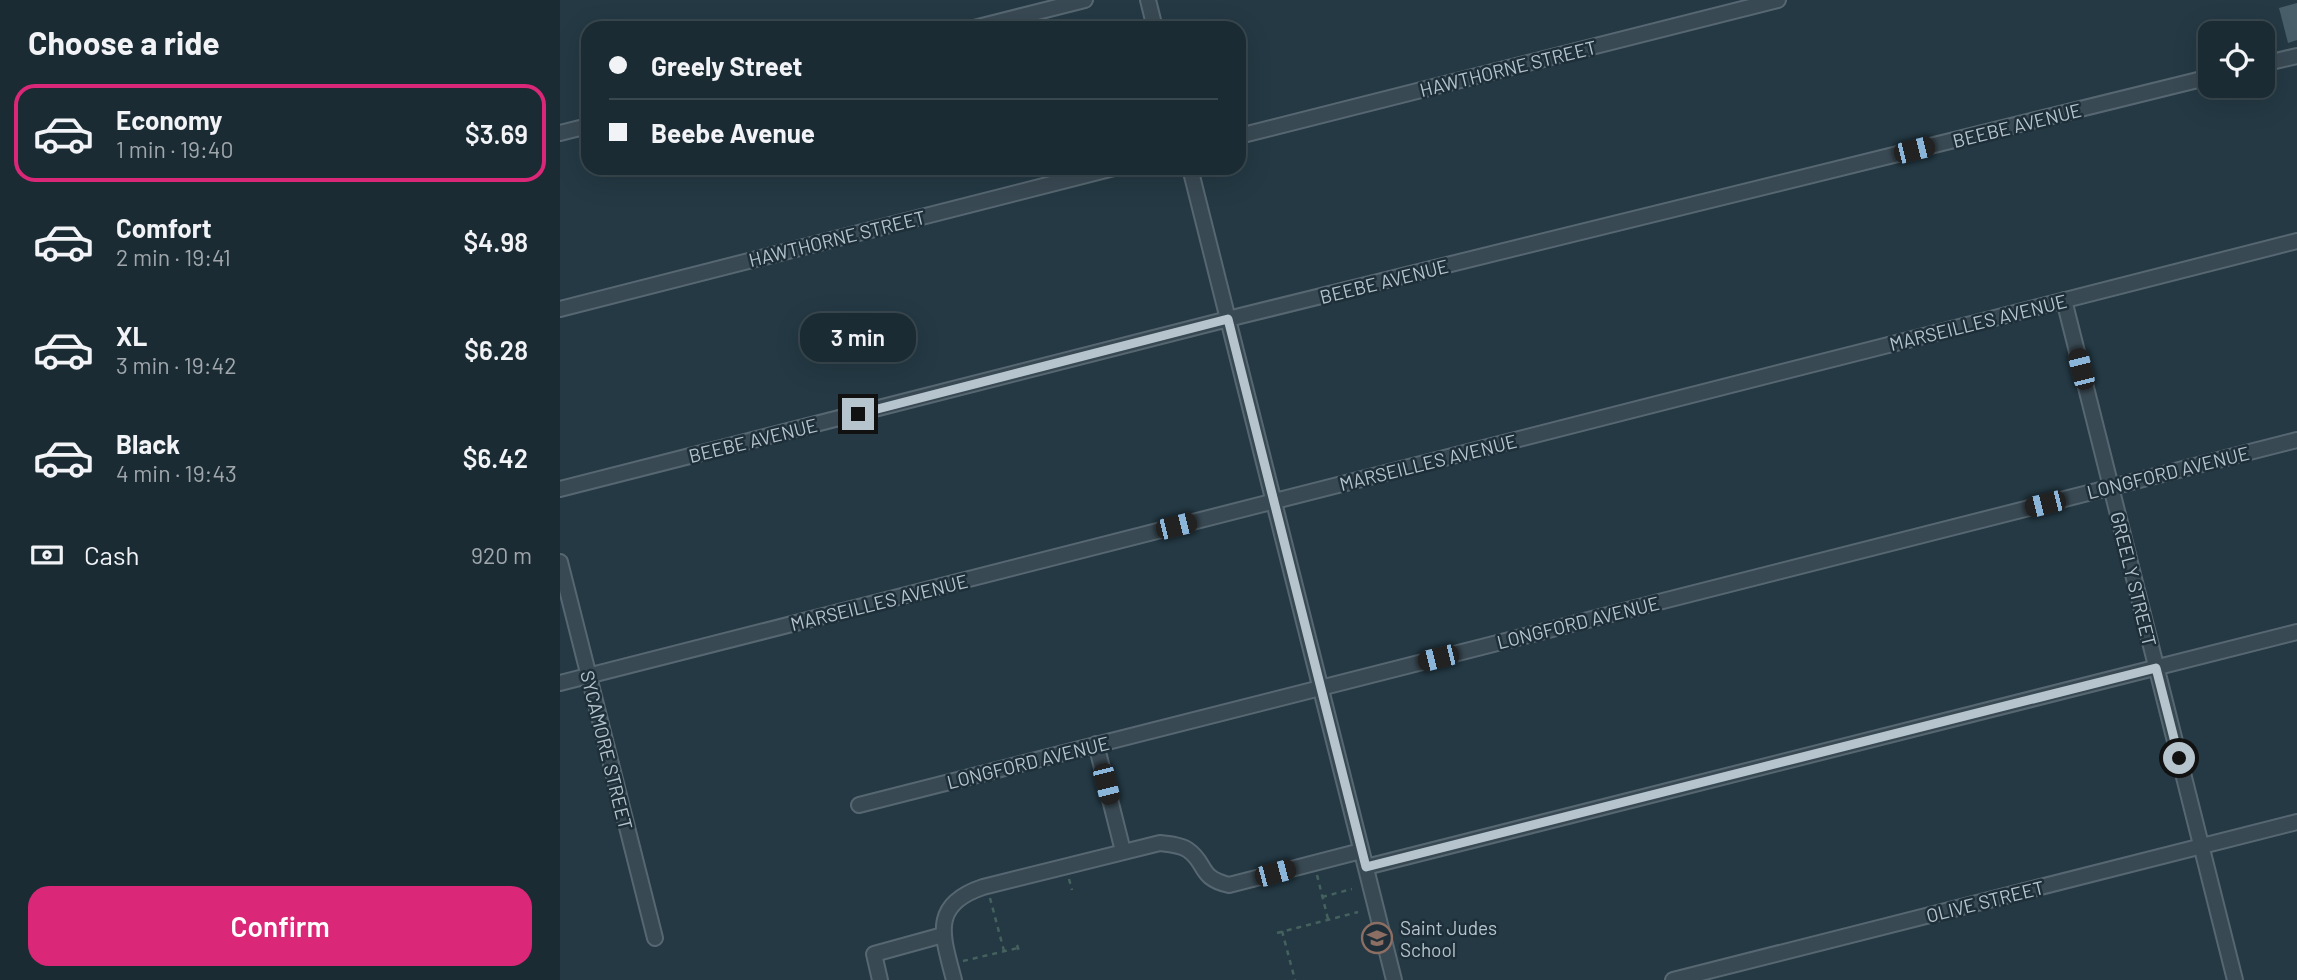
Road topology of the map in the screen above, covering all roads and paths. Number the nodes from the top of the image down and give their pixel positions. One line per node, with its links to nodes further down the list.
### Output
1 (1085, 0): 4 (street)
2 (1148, 0): 5 (street)
3 (1777, 0): 11 (street, HAWTHORNE STREET)
4 (1002, 21)
5 (1153, 21)
6 (2297, 56): 7 (street)
7 (2275, 61)
8 (2198, 80): 17 (street, BEEBE AVENUE)
9 (581, 128): 10 (street)
10 (560, 133)
11 (1246, 134)
12 (1086, 175): 16 (street, HAWTHORNE STREET)
13 (1192, 175): 17 (street)
14 (2297, 241): 15 (street, MARSEILLES AVENUE)
15 (2064, 300): 19 (street, GREELY STREET); 21 (street, MARSEILLES AVENUE)
16 (560, 309)
17 (1228, 319): 20 (street, BEEBE AVENUE); 21 (street)
18 (2297, 440): 19 (street, LONGFORD AVENUE)
19 (2111, 487): 24 (street, GREELY STREET); 27 (street, LONGFORD AVENUE)
20 (560, 489)
21 (1274, 501): 25 (street, MARSEILLES AVENUE); 27 (street)
22 (560, 562): 25 (street, SYCAMORE STREET)
23 (2297, 632): 24 (street)
24 (2156, 668): 31 (street, GREELY STREET); 34 (street)
25 (588, 675): 26 (street, MARSEILLES AVENUE); 44 (street, SYCAMORE STREET)
26 (560, 683)
27 (1321, 688): 28 (street, LONGFORD AVENUE); 33 (street)
28 (1096, 744): 29 (street, LONGFORD AVENUE); 32 (street)
29 (859, 805)
30 (2297, 822): 31 (street, OLIVE STREET)
31 (2202, 846): 52 (street, OLIVE STREET); 53 (street, GREELY STREET)
32 (1123, 851): 33 (street); 43 (street)
33 (1362, 851): 34 (street)
34 (1366, 867): 51 (street)
35 (1316, 869): 38 (path)
36 (1352, 889): 38 (path)
37 (990, 896): 45 (path)
38 (1322, 897): 40 (path)
39 (1358, 912): 40 (path)
40 (1328, 919): 41 (path)
41 (1282, 931): 42 (path); 50 (path)
42 (1277, 933)
43 (943, 935): 48 (street); 49 (street)
44 (655, 938)
45 (1004, 951): 46 (path); 47 (path)
46 (1020, 954)
47 (958, 962)
48 (880, 980)
49 (954, 980)
50 (1295, 980)
51 (1394, 980)
52 (1673, 980)
53 (2235, 980)

